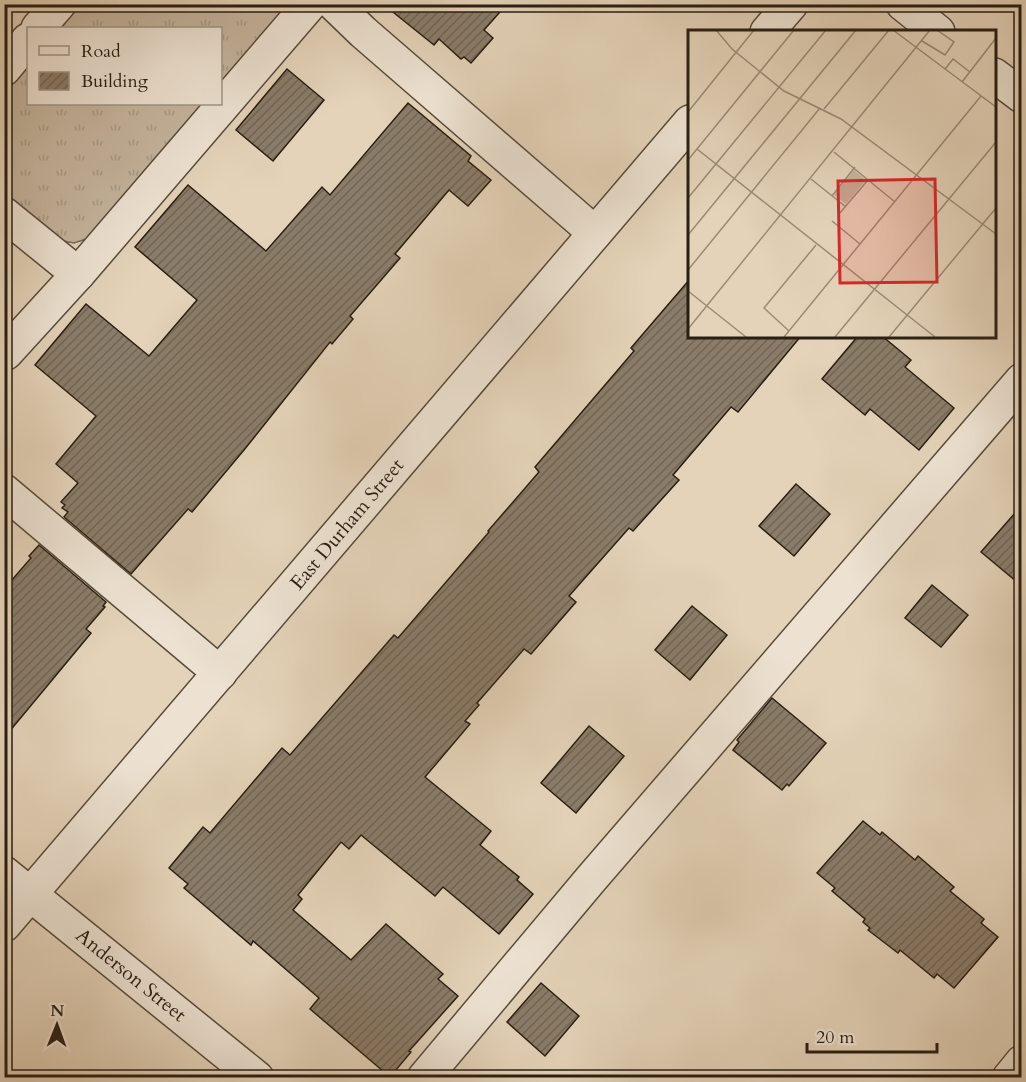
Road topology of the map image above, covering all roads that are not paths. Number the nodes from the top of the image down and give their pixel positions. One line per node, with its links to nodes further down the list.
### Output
1 (58, 4): 6 (street)
2 (310, 4): 16 (street)
3 (334, 4): 15 (street)
4 (790, 4): 7 (street)
5 (903, 4): 8 (street)
6 (39, 27)
7 (769, 30)
8 (936, 30)
9 (27, 41): 10 (street)
10 (4, 69)
11 (996, 76): 12 (street)
12 (1022, 96)
13 (688, 124): 15 (street, East Durham Street)
14 (4, 214): 16 (street)
15 (596, 233): 20 (street, East Durham Street)
16 (78, 274): 17 (street)
17 (6, 353)
18 (1022, 380): 26 (street)
19 (4, 491): 20 (street)
20 (220, 673): 22 (street, East Durham Street)
21 (4, 873): 22 (street, Anderson Street)
22 (31, 894): 23 (street, East Durham Street); 25 (street, Anderson Street)
23 (4, 925)
24 (1022, 1062): 27 (street)
25 (257, 1077)
26 (424, 1077)
27 (1009, 1077)

